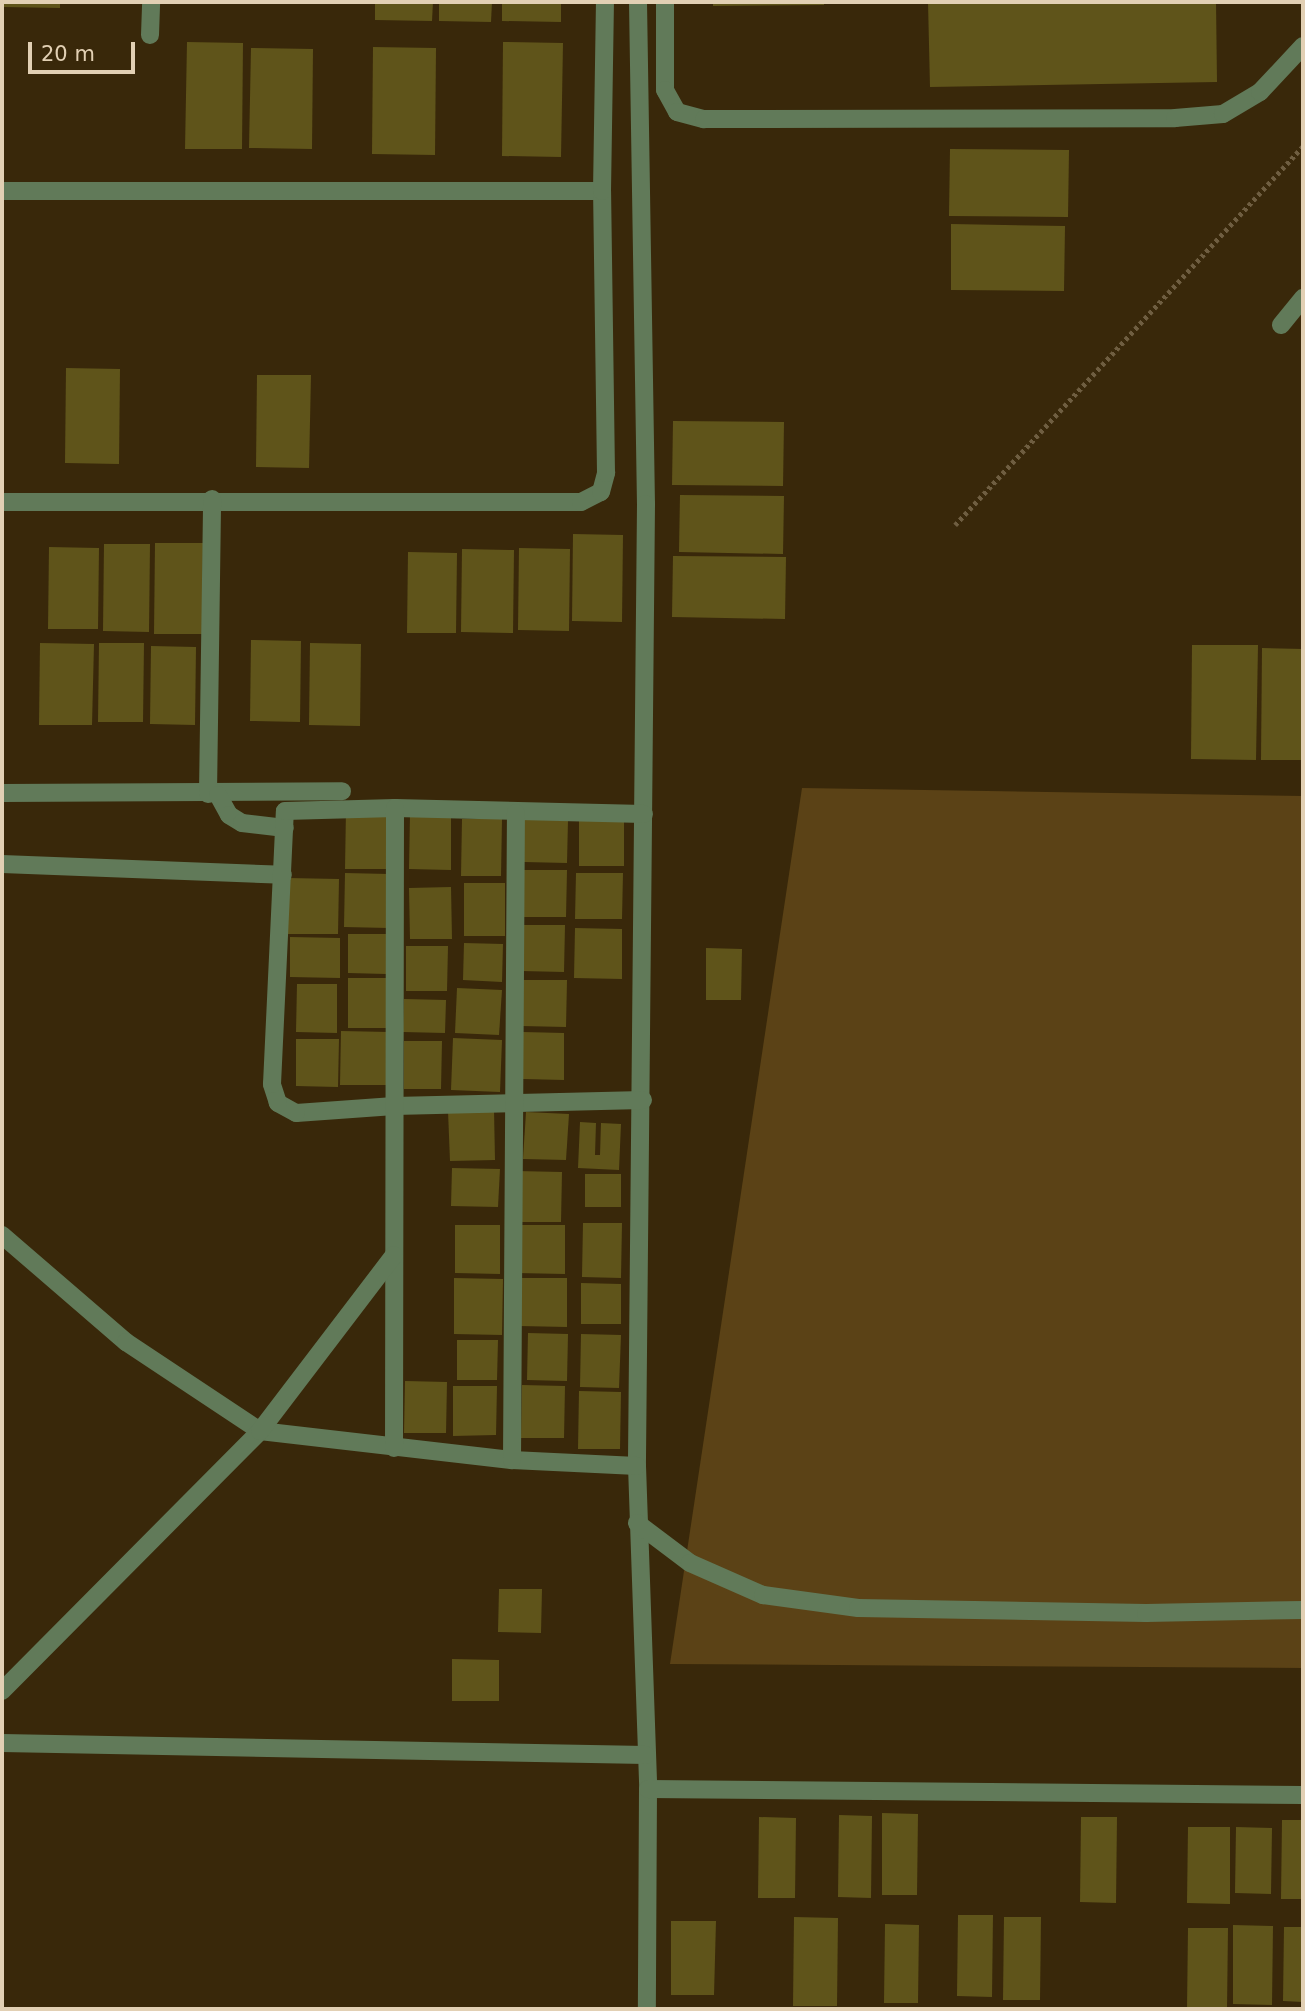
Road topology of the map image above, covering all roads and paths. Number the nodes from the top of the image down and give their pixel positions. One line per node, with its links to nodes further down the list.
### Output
1 (151, 2): 5 (street)
2 (605, 2): 9 (street)
3 (638, 2): 20 (street)
4 (665, 2): 6 (street)
5 (150, 35)
6 (1303, 47)
7 (1303, 146): 14 (path)
8 (2, 191): 9 (street)
9 (602, 191): 12 (street)
10 (1303, 298): 11 (street)
11 (1281, 325)
12 (212, 499): 13 (street); 17 (street)
13 (2, 502)
14 (956, 525)
15 (342, 791): 17 (street)
16 (2, 793): 17 (street)
17 (213, 794): 21 (street)
18 (395, 808): 19 (street); 21 (street); 26 (street)
19 (516, 813): 20 (street); 25 (street)
20 (644, 814): 24 (street)
21 (285, 828): 23 (street)
22 (2, 864): 23 (street)
23 (283, 875): 26 (street)
24 (643, 1100): 25 (street); 32 (street)
25 (512, 1102): 26 (street); 31 (street)
26 (394, 1105): 28 (street)
27 (2, 1235): 29 (street)
28 (394, 1255): 29 (street); 30 (street)
29 (260, 1431): 30 (street); 35 (street)
30 (394, 1448): 31 (street)
31 (512, 1460): 32 (street)
32 (637, 1465): 33 (street)
33 (637, 1523): 34 (street); 37 (street)
34 (1303, 1610)
35 (2, 1691)
36 (2, 1743): 37 (street)
37 (646, 1755): 38 (street)
38 (648, 1789): 39 (street); 40 (street)
39 (1303, 1795)
40 (647, 2009)

